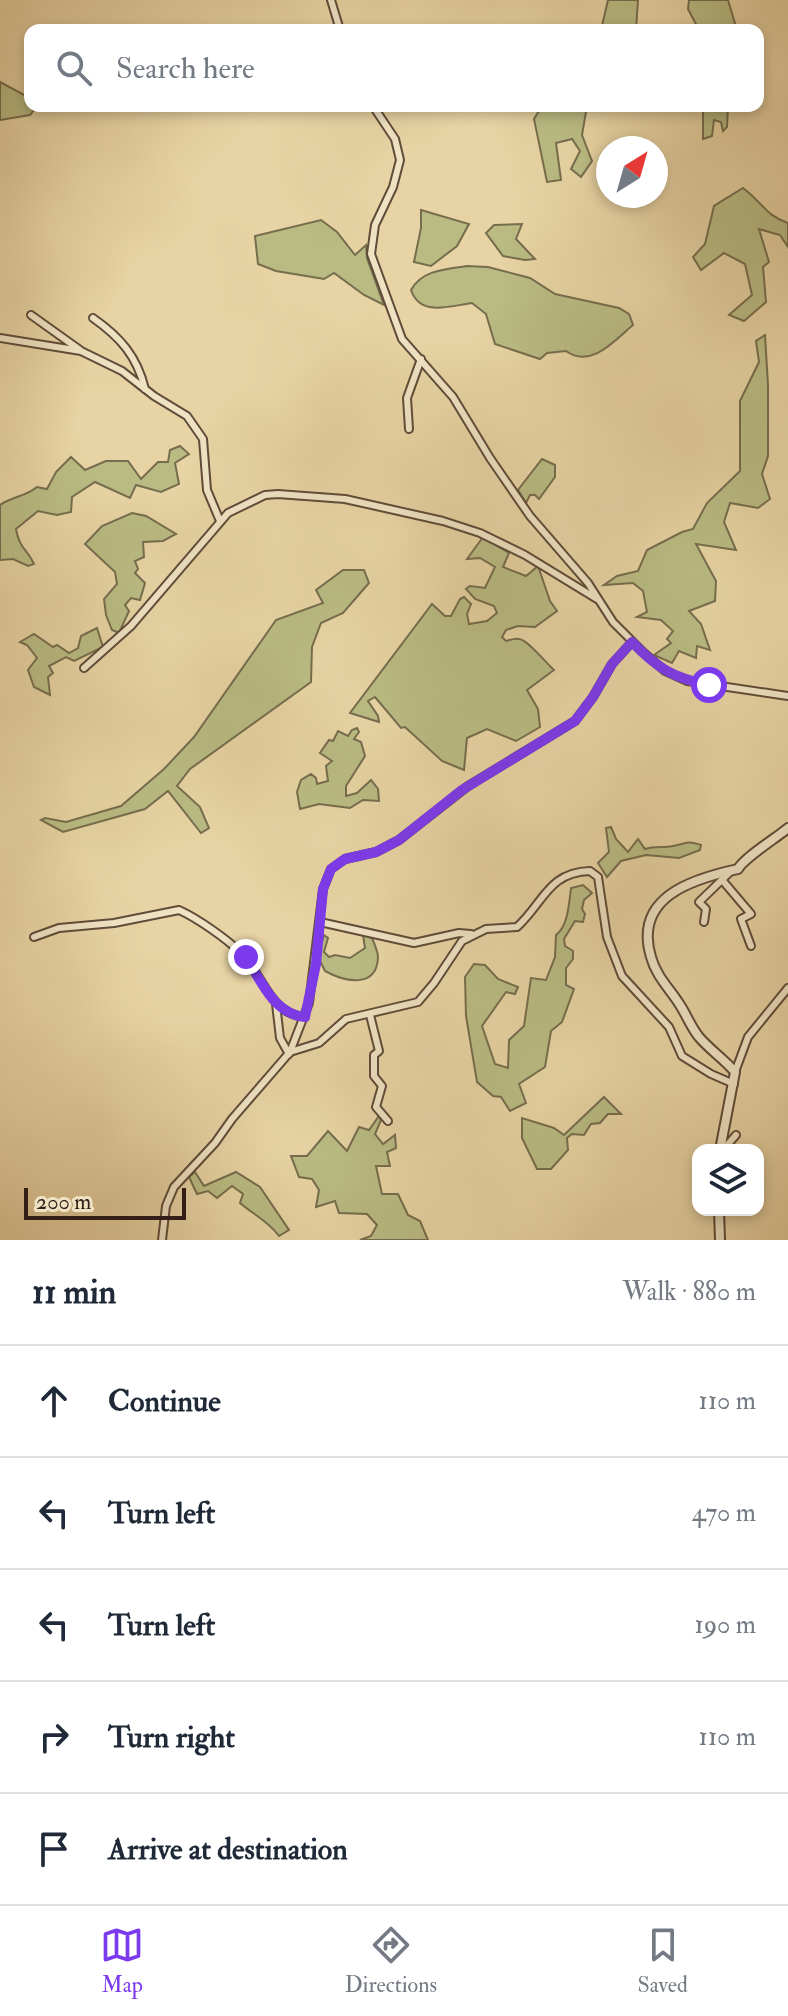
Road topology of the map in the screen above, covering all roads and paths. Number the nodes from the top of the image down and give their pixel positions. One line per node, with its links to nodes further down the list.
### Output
1 (331, 0): 2 (street)
2 (338, 24)
3 (377, 112): 8 (street)
4 (31, 315): 7 (street)
5 (93, 318): 9 (street)
6 (0, 338): 7 (street)
7 (81, 351): 9 (street)
8 (421, 359): 10 (street); 12 (street)
9 (145, 389): 11 (street)
10 (409, 429)
11 (220, 521): 12 (street); 14 (street)
12 (600, 601): 13 (street)
13 (632, 642): 15 (street); 19 (street)
14 (84, 668)
15 (788, 696)
16 (788, 828): 17 (street)
17 (731, 871): 18 (street); 29 (street)
18 (723, 881): 20 (street); 23 (street)
19 (320, 922): 21 (street); 27 (street)
20 (704, 922)
21 (471, 934): 26 (street); 30 (street)
22 (34, 937): 25 (street)
23 (751, 946)
24 (788, 988): 29 (street)
25 (276, 1004): 27 (street); 28 (street)
26 (370, 1015): 28 (street); 31 (street)
27 (305, 1017): 28 (street)
28 (289, 1053): 36 (street)
29 (735, 1072): 30 (street)
30 (734, 1084): 33 (street)
31 (388, 1121)
32 (736, 1135): 34 (street)
33 (723, 1144)
34 (728, 1144)
35 (719, 1216): 37 (street)
36 (162, 1240)
37 (720, 1240)

